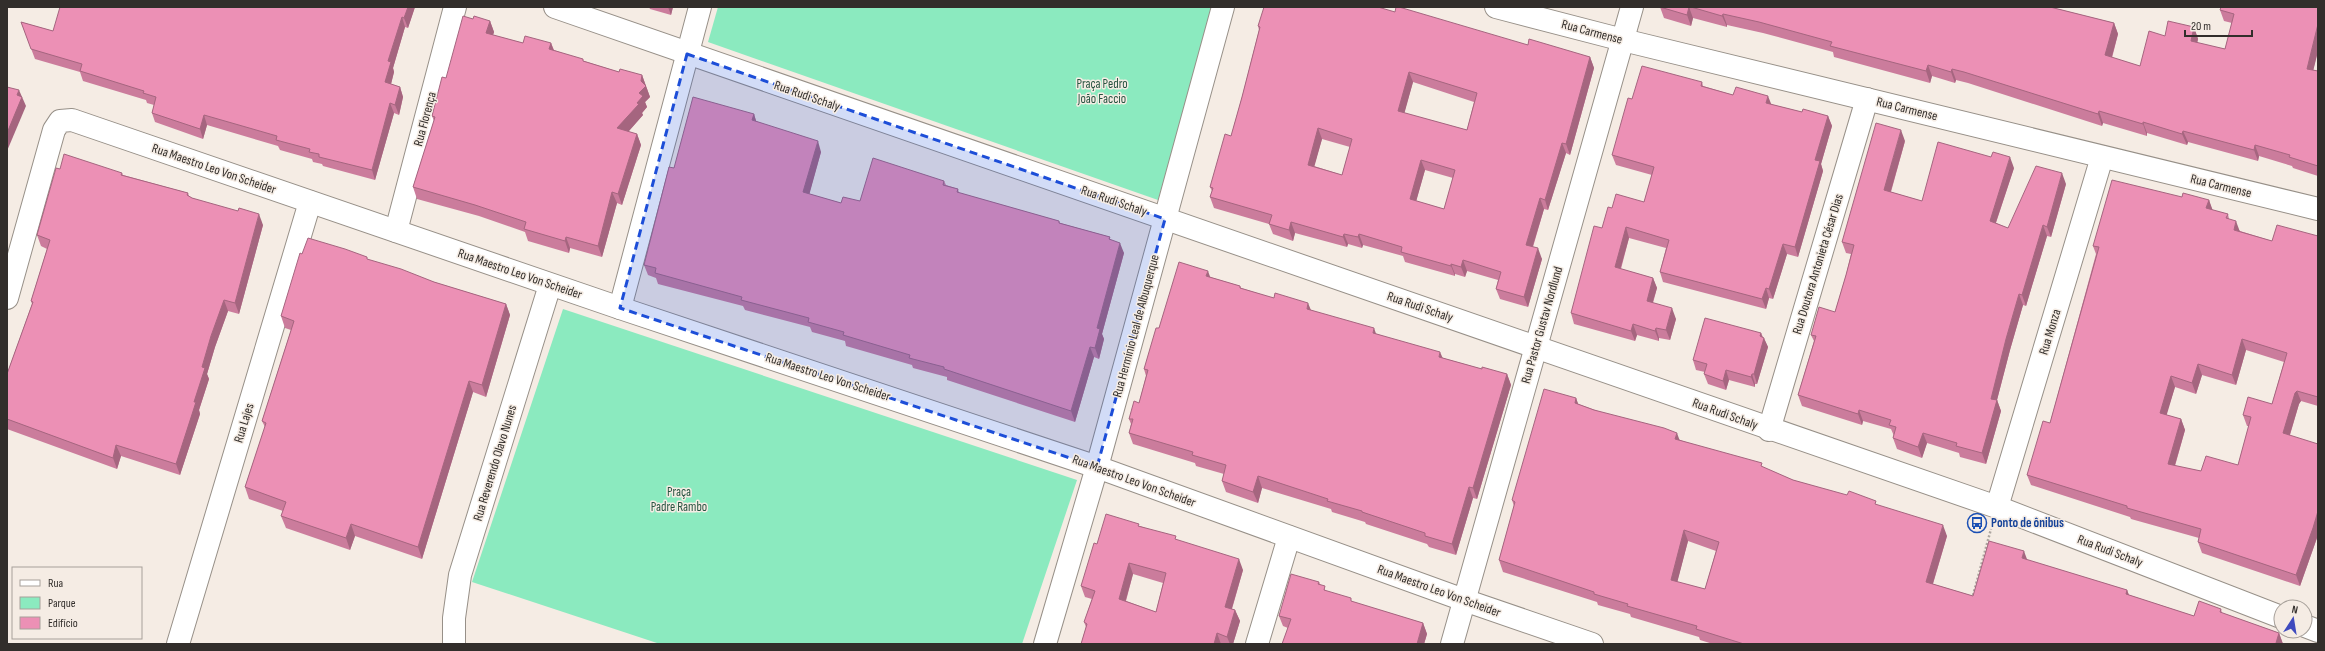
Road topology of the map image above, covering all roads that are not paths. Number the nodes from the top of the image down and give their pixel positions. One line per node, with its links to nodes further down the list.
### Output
1 (455, 7): 14 (street, Rua Florença)
2 (555, 7): 8 (street, Rua Rudi Schaly)
3 (700, 7): 8 (street)
4 (1223, 7): 13 (street, Rua Hermínio Leal de Albuquerque)
5 (1496, 7): 7 (street, Rua Carmense)
6 (1632, 7): 7 (street, Rua Pastor Gustav Nordlund)
7 (1623, 40): 9 (street, Rua Carmense); 18 (street, Rua Pastor Gustav Nordlund)
8 (687, 54): 13 (street, Rua Rudi Schaly); 17 (street)
9 (1867, 99): 10 (street, Rua Carmense); 19 (street, Rua Doutora Antonieta César Dias)
10 (2102, 157): 12 (street, Rua Carmense); 21 (street, Rua Monza)
11 (310, 202): 14 (street, Rua Maestro Leo Von Scheider); 16 (street, Rua Maestro Leo Von Scheider); 25 (street, Rua Lajes)
12 (2318, 209)
13 (1166, 219): 18 (street, Rua Rudi Schaly); 20 (street, Rua Hermínio Leal de Albuquerque)
14 (396, 232): 15 (street, Rua Maestro Leo Von Scheider)
15 (550, 285): 17 (street, Rua Maestro Leo Von Scheider); 26 (street, Rua Reverendo Olavo Nunes)
16 (7, 298)
17 (620, 308): 20 (street, Rua Maestro Leo Von Scheider)
18 (1536, 347): 19 (street, Rua Rudi Schaly); 23 (street, Rua Pastor Gustav Nordlund)
19 (1769, 430): 21 (street, Rua Rudi Schaly)
20 (1097, 467): 22 (street, Rua Maestro Leo Von Scheider); 27 (street, Rua Hermínio Leal de Albuquerque)
21 (1997, 507): 24 (street, Rua Rudi Schaly)
22 (1289, 537): 23 (street, Rua Maestro Leo Von Scheider); 28 (street)
23 (1464, 600): 29 (street, Rua Pastor Gustav Nordlund); 30 (street, Rua Maestro Leo Von Scheider)
24 (2273, 614)
25 (178, 644)
26 (454, 644)
27 (1045, 644)
28 (1257, 644)
29 (1452, 644)
30 (1592, 644)

